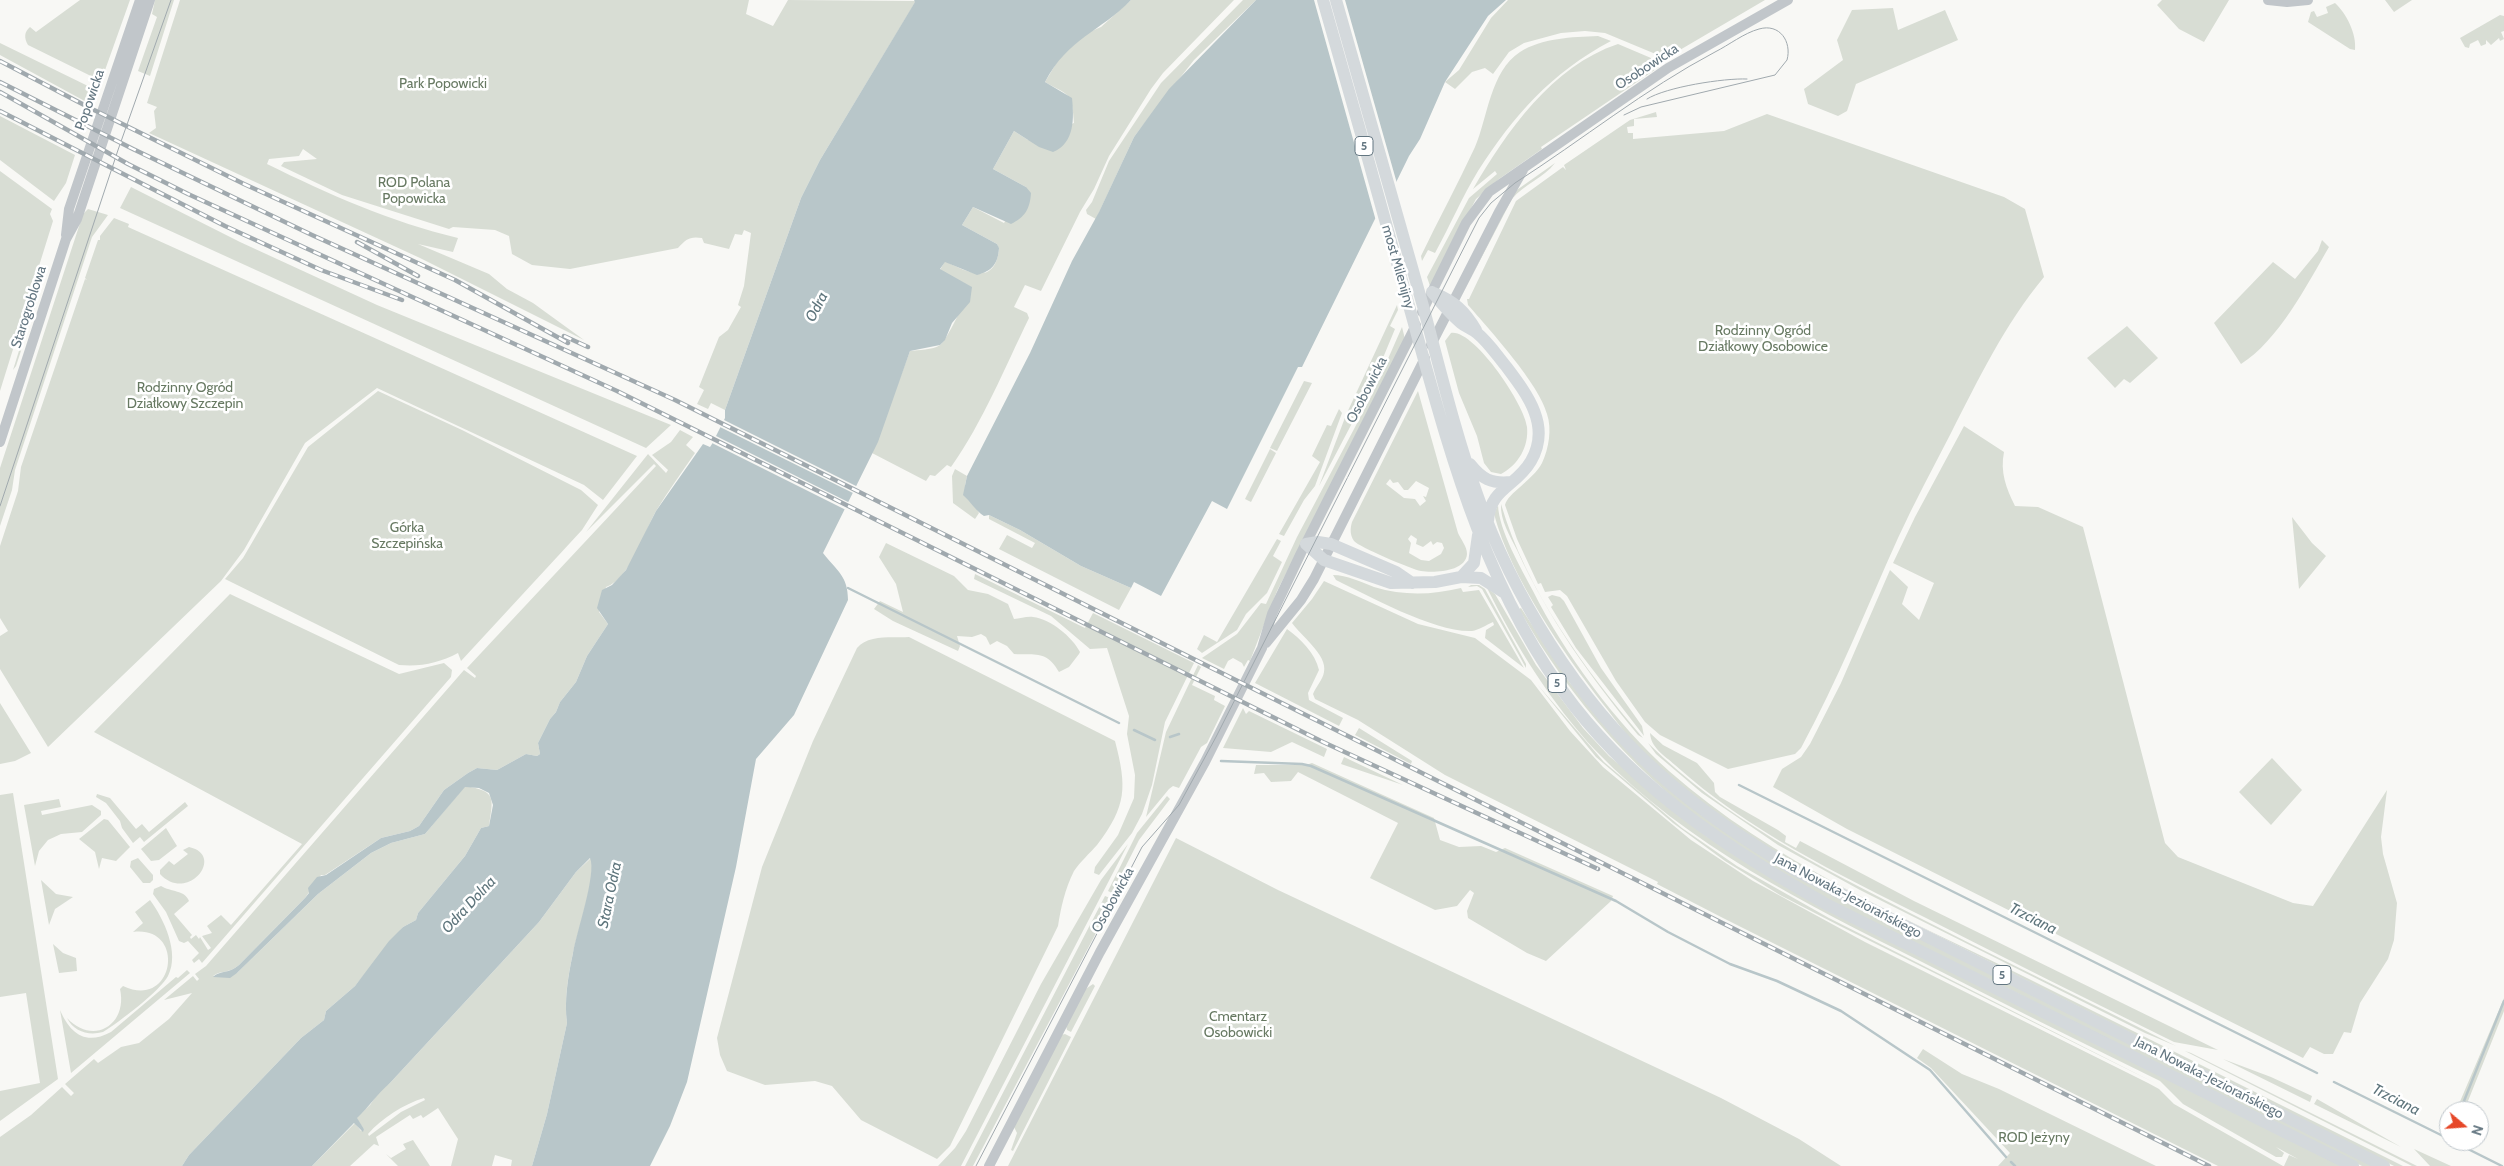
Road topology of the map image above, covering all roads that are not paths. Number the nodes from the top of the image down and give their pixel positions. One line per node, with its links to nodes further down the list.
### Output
1 (140, 0): 10 (street, Popowicka)
2 (150, 0): 9 (street, Popowicka)
3 (1323, 0): 18 (main road, most Milenijny / 5)
4 (1336, 0): 15 (main road, most Milenijny / 5)
5 (1788, 0): 8 (street, Osobowicka)
6 (2268, 0): 7 (street)
7 (2308, 0)
8 (1526, 165): 12 (street, Osobowicka); 13 (street, Osobowicka)
9 (82, 202): 11 (street, Starogroblowa)
10 (69, 209): 11 (street, Starogroblowa)
11 (66, 239): 14 (street, Starogroblowa)
12 (1432, 292): 13 (main road); 19 (street, Osobowicka)
13 (1450, 306): 16 (main road); 20 (street, Osobowicka)
14 (0, 442)
15 (1466, 458): 16 (main road); 17 (main road, Jana Nowaka-Jeziorańskiego / 5)
16 (1511, 482): 17 (main road)
17 (1488, 521): 28 (main road, Jana Nowaka-Jeziorańskiego / 5)
18 (1478, 534): 22 (main road); 24 (main road, Jana Nowaka-Jeziorańskiego / 5)
19 (1306, 544): 20 (main road); 21 (main road); 25 (street, Osobowicka)
20 (1332, 544): 21 (street, Osobowicka); 23 (main road)
21 (1324, 560): 23 (main road); 25 (street, Osobowicka)
22 (1461, 577): 23 (main road); 24 (main road)
23 (1412, 583)
24 (1504, 593): 27 (main road, Jana Nowaka-Jeziorańskiego / 5)
25 (1262, 648): 26 (street, Osobowicka)
26 (990, 1166)
27 (2353, 1166)
28 (2384, 1166)

